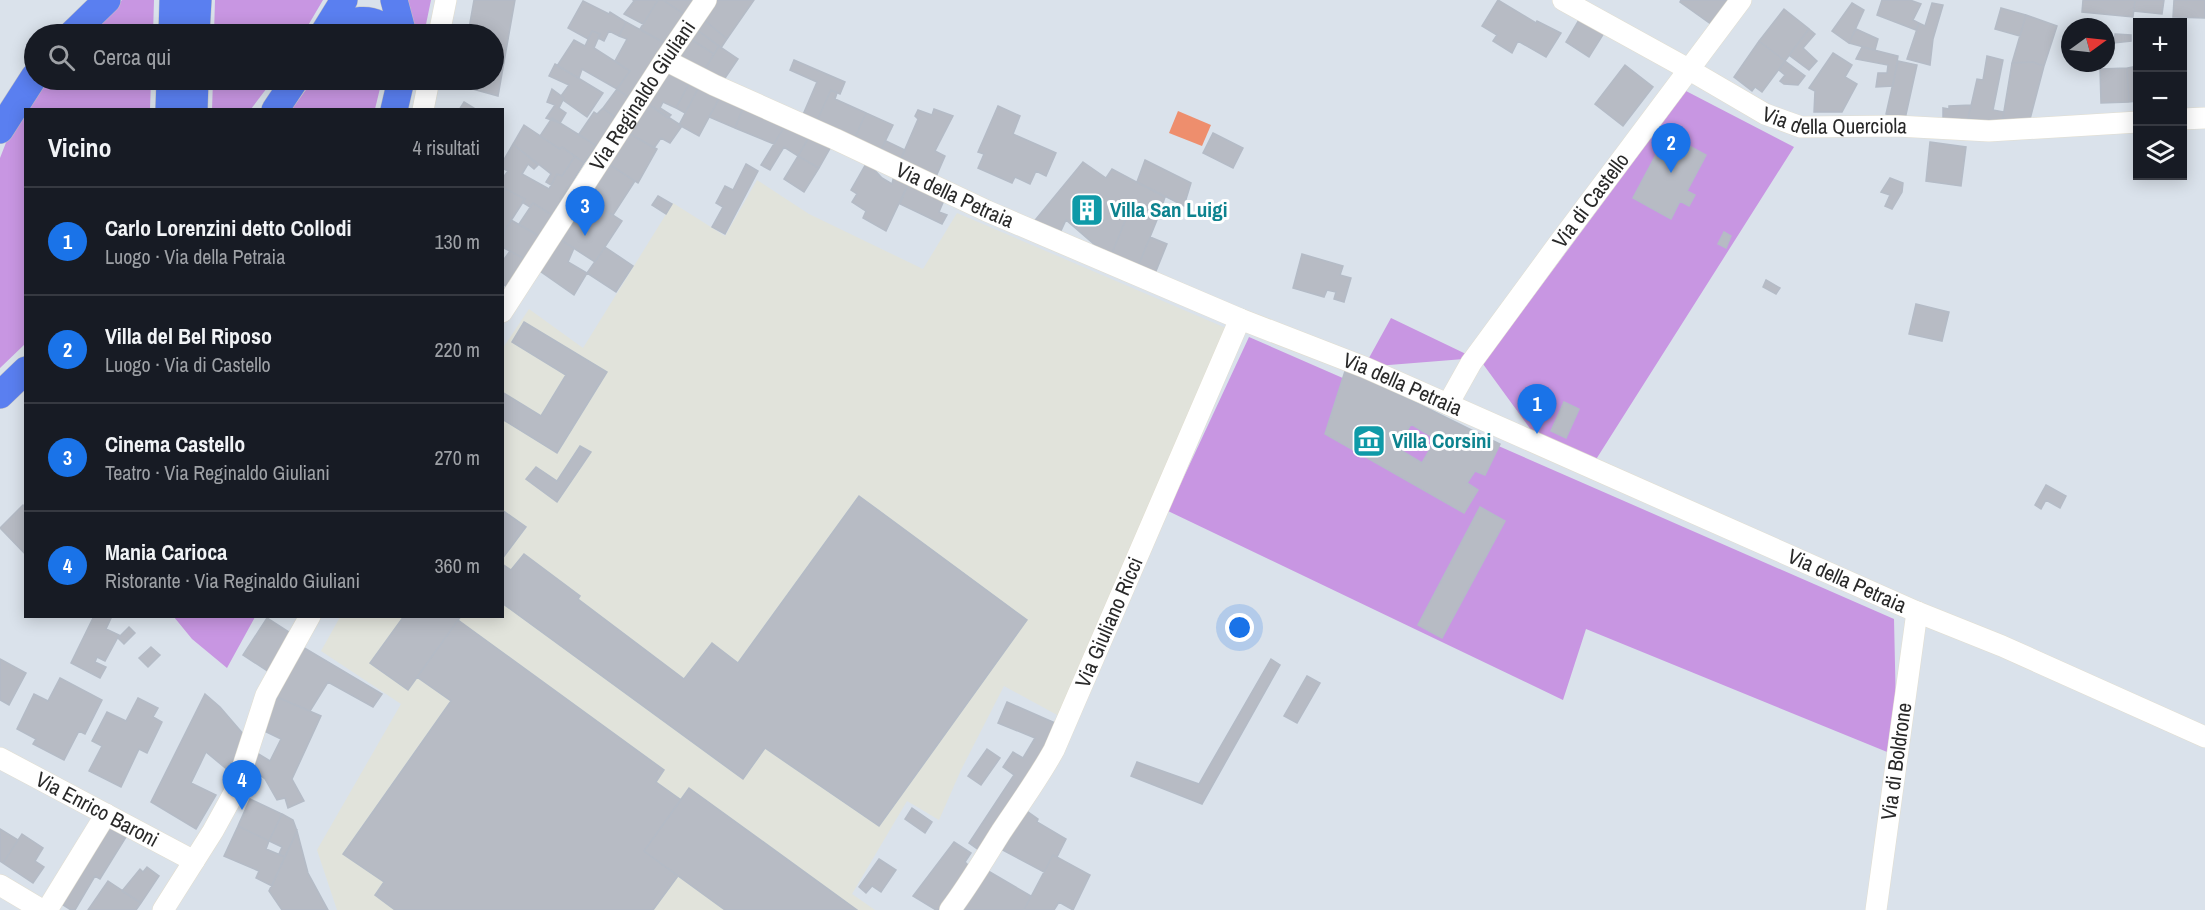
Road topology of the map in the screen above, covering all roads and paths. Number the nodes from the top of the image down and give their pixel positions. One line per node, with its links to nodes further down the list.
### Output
1 (107, 0): 10 (main road)
2 (173, 0): 11 (main road)
3 (198, 0): 12 (main road)
4 (344, 0): 13 (main road)
5 (394, 0): 16 (main road)
6 (446, 0): 17 (street)
7 (706, 0): 18 (street, Via Reginaldo Giuliani)
8 (1563, 0): 19 (street, Via della Querciola)
9 (1741, 0): 19 (street, Via di Castello)
10 (82, 24)
11 (172, 24)
12 (197, 24)
13 (329, 24)
14 (343, 24): 15 (main road)
15 (375, 24)
16 (400, 24)
17 (441, 24)
18 (665, 60): 29 (street, Via Reginaldo Giuliani); 30 (street, Via della Petraia)
19 (1688, 69): 27 (street, Via della Querciola); 33 (street, Via di Castello)
20 (25, 90): 28 (main road)
21 (288, 90): 23 (main road)
22 (427, 90): 24 (street)
23 (276, 108)
24 (423, 108)
25 (2205, 118): 26 (street)
26 (2187, 119)
27 (2133, 122)
28 (0, 130)
29 (504, 309)
30 (1240, 319): 33 (street, Via della Petraia); 44 (street, Via Giuliano Ricci)
31 (24, 372): 32 (main road)
32 (0, 395)
33 (1448, 404): 34 (street, Via della Petraia)
34 (1917, 612): 36 (street, Via della Petraia); 45 (street, Via di Boldrone)
35 (309, 618): 39 (street)
36 (2205, 737)
37 (0, 758): 38 (street, Via Enrico Baroni)
38 (106, 814): 39 (street, Via Enrico Baroni); 42 (street)
39 (194, 861): 43 (street)
40 (0, 885): 41 (street)
41 (42, 910)
42 (46, 910)
43 (163, 910)
44 (950, 910)
45 (1876, 910)

